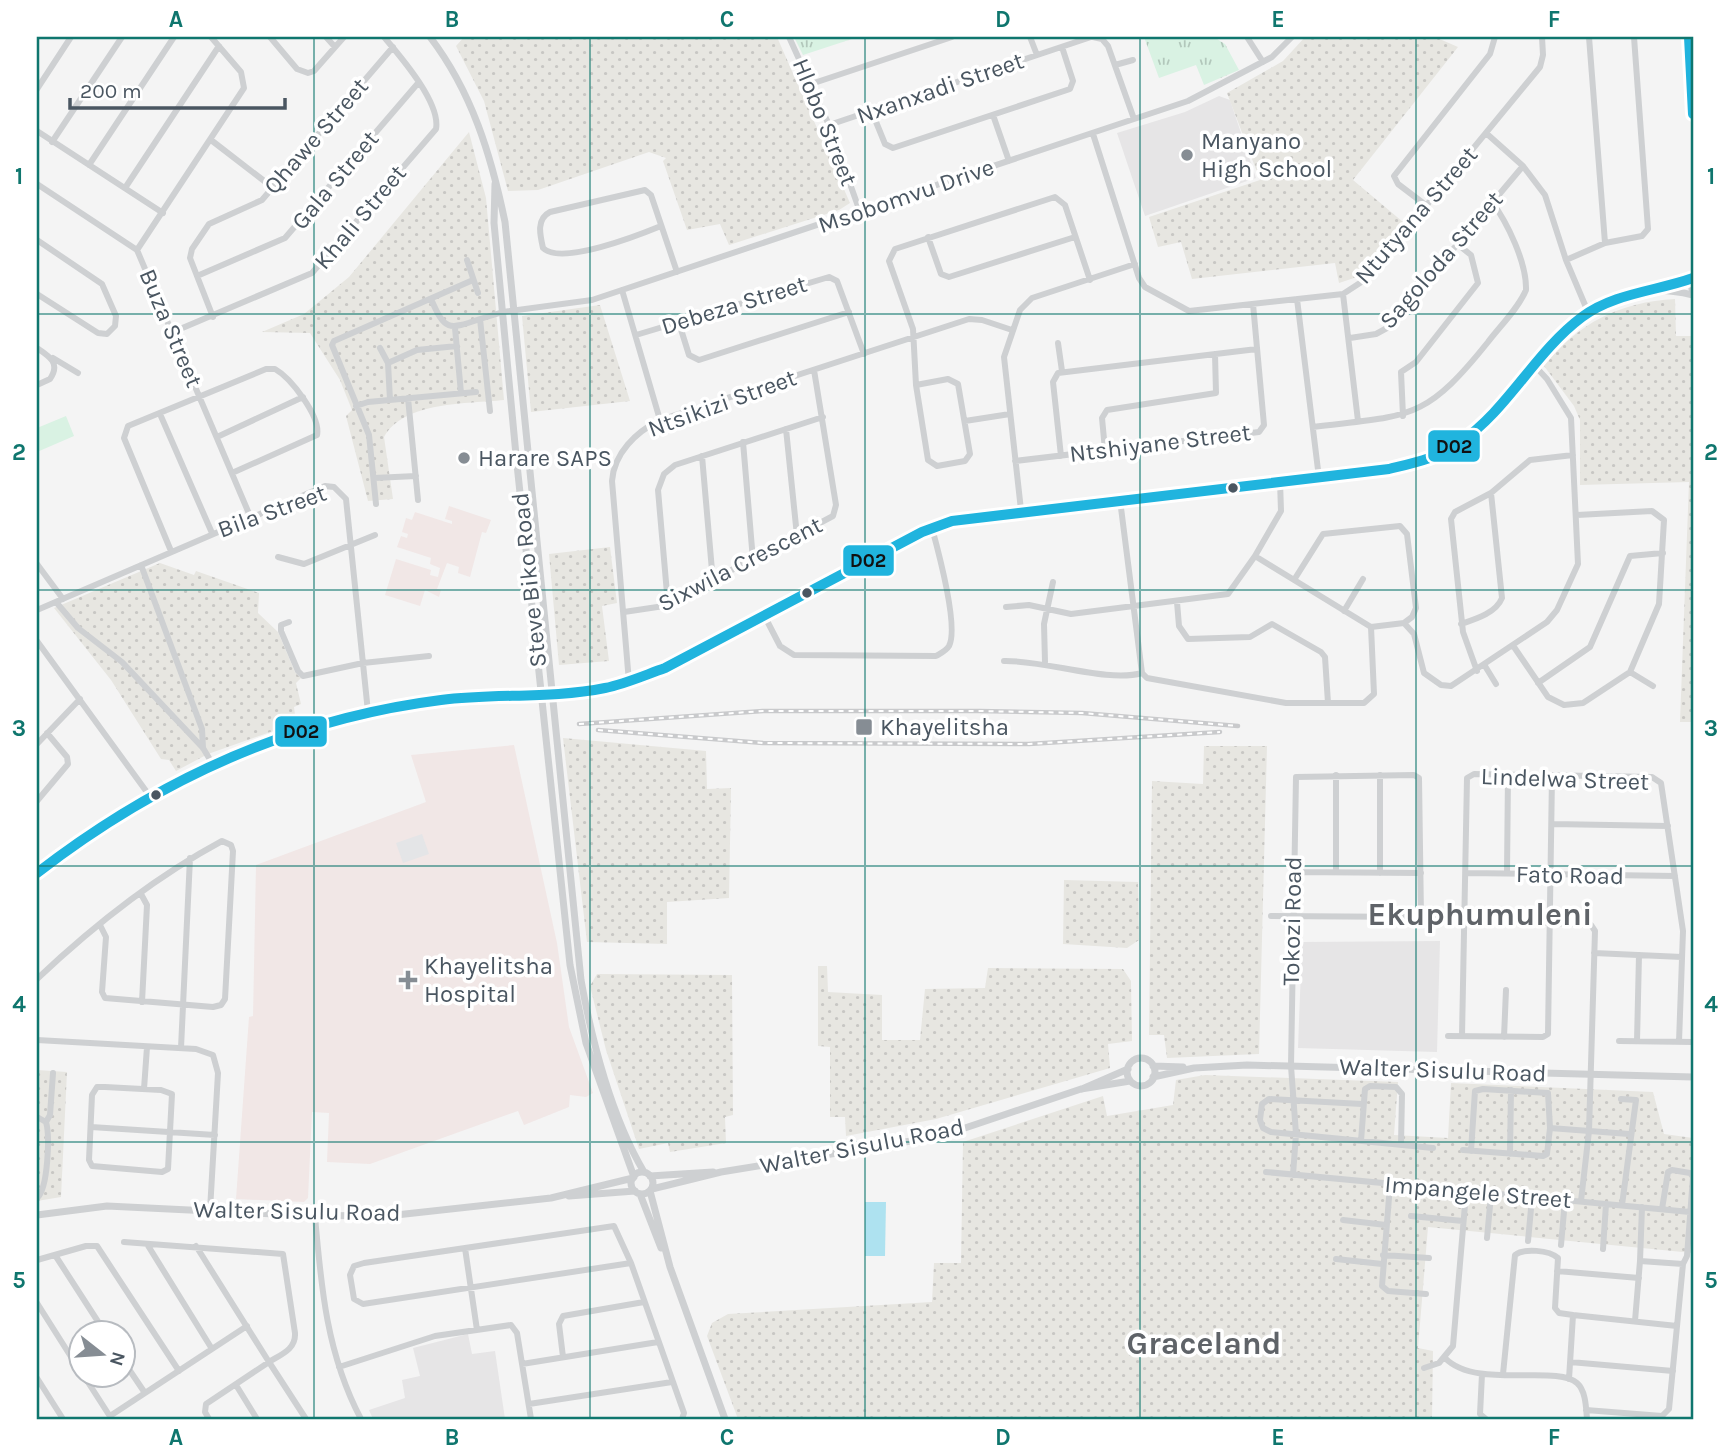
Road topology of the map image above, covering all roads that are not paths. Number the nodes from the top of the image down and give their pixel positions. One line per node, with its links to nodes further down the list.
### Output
1 (71, 37): 32 (street)
2 (122, 37): 42 (street)
3 (174, 37): 44 (street)
4 (211, 37): 21 (street)
5 (270, 37): 22 (street)
6 (326, 37): 22 (street)
7 (344, 37): 22 (street)
8 (384, 37): 23 (street, Khali Street)
9 (430, 37): 46 (street, Steve Biko Road)
10 (789, 37): 31 (street, Hlobo Street)
11 (952, 37): 31 (street)
12 (1030, 37): 25 (street)
13 (1092, 37): 24 (street, Nxanxadi Street); 28 (street, Nxanxadi Street)
14 (1247, 37): 27 (street)
15 (1292, 37): 27 (street, Msobomvu Drive)
16 (1495, 37): 51 (street)
17 (1542, 37): 39 (street, Ntutyana Street)
18 (1589, 37): 59 (street)
19 (1634, 37): 59 (street)
20 (1689, 42): 29 (main road); 34 (main road)
21 (219, 46): 41 (street); 49 (street)
22 (335, 47)
23 (393, 47): 30 (street, Khali Street); 48 (street, Qhawe Street)
24 (1062, 47): 25 (street, Nxanxadi Street); 35 (street)
25 (1037, 55): 33 (street, Nxanxadi Street)
26 (1133, 60): 28 (street)
27 (1263, 62): 36 (street, Msobomvu Drive)
28 (1115, 65): 36 (street, Nxanxadi Street)
29 (1693, 68)
30 (419, 82): 65 (street, Gala Street); 83 (street, Khali Street)
31 (811, 84): 37 (street, Hlobo Street)
32 (37, 89)
33 (872, 112): 35 (street); 37 (street, Nxanxadi Street)
34 (1693, 114)
35 (993, 116): 43 (street)
36 (1134, 119): 40 (street, Msobomvu Drive)
37 (828, 125): 52 (street, Hlobo Street)
38 (37, 131): 42 (street)
39 (1486, 133): 45 (street); 51 (street, Ntutyana Street)
40 (1093, 134): 43 (street, Msobomvu Drive); 63 (street, Ntutyana Street)
41 (211, 140): 48 (street); 53 (street)
42 (52, 142): 44 (street)
43 (1009, 161): 52 (street, Msobomvu Drive)
44 (89, 165): 49 (street)
45 (1523, 166): 50 (street, Sagoloda Street); 62 (street)
46 (495, 183): 79 (street, Steve Biko Road); 80 (street, Steve Biko Road)
47 (37, 184): 60 (street, Buza Street)
48 (272, 187): 65 (street, Qhawe Street)
49 (125, 188): 53 (street)
50 (1492, 202): 58 (street, Sagoloda Street); 117 (street)
51 (1427, 206): 74 (street, Ntutyana Street)
52 (859, 209): 64 (street, Msobomvu Drive)
53 (163, 213): 60 (street)
54 (662, 226): 54 (street); 64 (street)
55 (928, 237): 56 (street); 56 (street); 90 (street)
56 (1075, 237): 68 (street)
57 (37, 240): 73 (street)
58 (1456, 243): 91 (street, Sagoloda Street); 117 (street)
59 (1605, 243): 62 (street)
60 (137, 250): 88 (street, Buza Street)
61 (467, 260): 67 (street)
62 (1566, 260): 82 (street)
63 (1135, 264): 68 (street); 78 (street, Ntutyana Street)
64 (677, 272): 70 (street, Msobomvu Drive)
65 (197, 276): 83 (street, Qhawe Street)
66 (1693, 278): 69 (main road); 71 (street)
67 (473, 280): 72 (street); 76 (street)
68 (1090, 280): 87 (street)
69 (1693, 289)
70 (622, 290): 79 (street, Msobomvu Drive); 89 (street)
71 (1660, 290): 75 (street); 82 (street)
72 (478, 293)
73 (37, 294)
74 (1343, 294): 77 (street, Ntutyana Street); 91 (street)
75 (1693, 295)
76 (432, 299): 86 (street); 113 (street)
77 (1297, 299): 78 (street, Ntutyana Street); 122 (street)
78 (1253, 304): 96 (street, Ntshiyane Street)
79 (513, 311): 80 (street, Msobomvu Drive); 266 (street, Steve Biko Road)
80 (503, 312): 84 (street, Msobomvu Drive); 268 (street, Steve Biko Road)
81 (849, 312): 85 (street, Debeza Street); 85 (street); 97 (street, Debeza Street)
82 (1588, 312): 101 (street)
83 (213, 317): 88 (street, Khali Street)
84 (480, 319): 86 (street, Msobomvu Drive); 114 (street)
85 (679, 323): 89 (street, Debeza Street)
86 (455, 328): 93 (street)
87 (1012, 330): 90 (street, Ntsikizi Street); 116 (street)
88 (173, 332): 109 (street, Buza Street)
89 (636, 335): 119 (street)
90 (913, 338): 97 (street, Ntsikizi Street); 106 (street)
91 (1350, 338): 121 (street)
92 (1058, 343): 103 (street)
93 (457, 346): 100 (street); 108 (street)
94 (37, 348): 99 (street)
95 (380, 348): 100 (street)
96 (1257, 349): 98 (street); 126 (street, Ntshiyane Street)
97 (864, 354): 102 (street, Ntsikizi Street)
98 (1215, 354): 103 (street); 126 (street)
99 (51, 357): 104 (street); 105 (street)
100 (388, 363): 112 (street)
101 (1534, 365): 127 (street); 134 (street)
102 (814, 370): 118 (street, Sixwila Crescent); 119 (street, Ntsikizi Street)
103 (1062, 372): 129 (street)
104 (78, 373)
105 (37, 385)
106 (916, 385): 120 (street); 120 (street)
107 (475, 392): 108 (street)
108 (461, 393): 111 (street)
109 (201, 397): 110 (street); 115 (street); 124 (street, Buza Street)
110 (303, 397): 124 (street); 131 (street)
111 (408, 398): 112 (street); 132 (street)
112 (390, 400): 113 (street)
113 (356, 406): 133 (street)
114 (490, 411)
115 (160, 414): 144 (street); 148 (street)
116 (1010, 414): 120 (street); 130 (street)
117 (1404, 416): 121 (street)
118 (824, 417): 123 (street); 146 (street, Sixwila Crescent)
119 (660, 420): 167 (street, Ntsikizi Street)
120 (965, 421)
121 (1357, 421): 122 (street)
122 (1313, 427): 134 (street)
123 (786, 429): 125 (street); 146 (street)
124 (217, 437): 131 (street, Buza Street)
125 (743, 442): 128 (street); 152 (street)
126 (1105, 450): 129 (street, Ntshiyane Street)
127 (1573, 455): 136 (street); 141 (street)
128 (702, 456): 157 (street); 161 (street)
129 (1061, 456): 130 (street, Ntshiyane Street)
130 (1016, 461): 140 (street)
131 (232, 473): 142 (street, Buza Street)
132 (416, 476): 133 (street); 137 (street)
133 (374, 478): 139 (street)
134 (1319, 478): 135 (street)
135 (1280, 481): 138 (street); 150 (street)
136 (1491, 493): 171 (street); 171 (street)
137 (418, 500)
138 (1120, 500): 140 (street); 163 (street)
139 (376, 504)
140 (1021, 510): 143 (street)
141 (1577, 515): 149 (street); 174 (street)
142 (250, 516): 144 (street, Bila Street); 147 (street, Bila Street)
143 (932, 528): 168 (street); 168 (street)
144 (212, 533): 148 (street, Bila Street)
145 (375, 535): 147 (street)
146 (797, 536): 152 (street, Sixwila Crescent)
147 (351, 545): 151 (street); 178 (street, Bila Street)
148 (171, 551): 154 (street, Bila Street)
149 (1663, 553): 181 (street); 184 (street)
150 (1255, 556): 156 (street); 160 (street)
151 (278, 557)
152 (753, 561): 157 (street, Sixwila Crescent)
153 (37, 564): 159 (street)
154 (141, 565): 159 (street, Bila Street); 192 (street)
155 (1363, 579): 166 (street)
156 (1294, 580): 166 (street); 170 (street)
157 (713, 582): 161 (street, Sixwila Crescent)
158 (1053, 582): 164 (street)
159 (59, 600): 165 (street, Bila Street); 192 (street)
160 (1177, 602): 163 (street); 188 (street)
161 (668, 604): 167 (street, Sixwila Crescent)
162 (1006, 607): 164 (street)
163 (1133, 607): 164 (street); 182 (street)
164 (1047, 608): 177 (street)
165 (37, 610)
166 (1344, 611): 172 (street)
167 (624, 612): 183 (street, Ntsikizi Street)
168 (764, 615): 183 (street)
169 (289, 622): 178 (street)
170 (1404, 623): 172 (street); 180 (street)
171 (1461, 624): 180 (street)
172 (1371, 627): 188 (street)
173 (37, 642): 187 (street)
174 (1514, 646): 179 (street); 184 (street)
175 (429, 656): 178 (street)
176 (1004, 661): 177 (street)
177 (1045, 662): 182 (street)
178 (363, 663): 189 (street, Bila Street)
179 (1485, 666): 180 (street); 185 (street)
180 (1477, 671)
181 (1630, 672): 184 (street); 186 (street)
182 (1142, 673): 188 (street)
183 (629, 682): 189 (street)
184 (1538, 683)
185 (1496, 684)
186 (1653, 686)
187 (80, 699): 190 (street); 198 (street)
188 (1328, 703)
189 (368, 712): 193 (street)
190 (47, 733): 191 (street); 199 (street)
191 (37, 744)
192 (203, 748): 193 (street)
193 (212, 763): 198 (street)
194 (1508, 774): 197 (street, Lindelwa Street); 208 (street, Lindelwa Street); 209 (street)
195 (1336, 775): 196 (street); 203 (street, Tokozi Road); 205 (street)
196 (1380, 775): 206 (street); 207 (street)
197 (1552, 776): 200 (street); 201 (street, Lindelwa Street)
198 (149, 795): 204 (street)
199 (37, 801)
200 (1552, 824): 201 (street); 210 (street)
201 (1668, 826): 211 (street)
202 (190, 858): 212 (street); 225 (street); 225 (street)
203 (1293, 872): 205 (street); 214 (street, Tokozi Road)
204 (37, 873)
205 (1336, 873): 206 (street)
206 (1380, 873): 207 (street)
207 (1421, 873): 215 (street)
208 (1466, 873): 209 (street, Fato Road); 216 (street)
209 (1507, 873): 210 (street, Fato Road)
210 (1551, 874): 211 (street, Fato Road); 217 (street)
211 (1675, 876): 221 (street)
212 (141, 894): 218 (street); 224 (street)
213 (1271, 916): 214 (street)
214 (1293, 916): 215 (street); 237 (street, Tokozi Road)
215 (1421, 917): 216 (street)
216 (1466, 918): 217 (street); 227 (street)
217 (1551, 922): 219 (street); 228 (street)
218 (100, 925): 222 (street); 224 (street)
219 (1594, 953): 220 (street); 241 (street)
220 (1639, 955): 221 (street); 231 (street)
221 (1682, 957): 232 (street)
222 (37, 979)
223 (1506, 990): 228 (street)
224 (142, 1002): 225 (street)
225 (183, 1005): 235 (street)
226 (1448, 1036): 227 (street)
227 (1462, 1036): 228 (street)
228 (1504, 1037)
229 (37, 1040): 234 (street)
230 (1619, 1041): 231 (street)
231 (1637, 1041): 232 (street)
232 (1679, 1042): 233 (street)
233 (1693, 1042)
234 (147, 1047): 235 (street); 245 (street)
235 (181, 1048): 259 (street)
236 (1153, 1066): 238 (street, Walter Sisulu Road); 239 (street); 242 (street)
237 (1291, 1066): 238 (street, Walter Sisulu Road); 241 (street, Walter Sisulu Road); 248 (street, Tokozi Road)
238 (1194, 1068): 242 (street, Walter Sisulu Road)
239 (1128, 1069): 244 (street); 246 (street, Walter Sisulu Road)
240 (53, 1073): 252 (street)
241 (1591, 1074): 243 (street, Walter Sisulu Road); 255 (street)
242 (1153, 1077): 244 (street)
243 (1693, 1077)
244 (1130, 1081): 246 (street, Walter Sisulu Road)
245 (144, 1089): 253 (street); 256 (street)
246 (1081, 1089): 264 (street, Walter Sisulu Road)
247 (1511, 1090): 254 (street); 263 (street); 263 (street)
248 (1291, 1099): 250 (street); 257 (street, Tokozi Road); 257 (street)
249 (1621, 1099): 258 (street)
250 (1362, 1104): 260 (street); 261 (street)
251 (37, 1117): 252 (street)
252 (46, 1122): 275 (street)
253 (91, 1127): 256 (street); 256 (street)
254 (1550, 1128): 255 (street); 263 (street)
255 (1589, 1131): 258 (street); 278 (street)
256 (171, 1132): 259 (street)
257 (1296, 1134): 260 (street); 267 (street, Tokozi Road)
258 (1629, 1134): 280 (street)
259 (215, 1135): 283 (street)
260 (1361, 1141): 261 (street)
261 (1401, 1145): 262 (street)
262 (1433, 1148)
263 (1510, 1154)
264 (721, 1172): 266 (street, Walter Sisulu Road); 270 (street, Walter Sisulu Road)
265 (1266, 1172): 267 (street, Impangele Street)
266 (647, 1174): 268 (street, Walter Sisulu Road); 270 (street, Steve Biko Road)
267 (1293, 1175): 269 (street, Impangele Street)
268 (634, 1177): 271 (street, Steve Biko Road); 274 (street, Walter Sisulu Road)
269 (1390, 1185): 272 (street, Impangele Street); 290 (street)
270 (651, 1190): 271 (street, Walter Sisulu Road); 308 (street)
271 (638, 1193): 274 (street, Walter Sisulu Road); 308 (street)
272 (1466, 1193): 273 (street, Impangele Street); 289 (street)
273 (1491, 1195): 276 (street, Impangele Street); 291 (street)
274 (558, 1197): 286 (street, Walter Sisulu Road)
275 (37, 1198)
276 (1532, 1198): 277 (street, Impangele Street); 292 (street)
277 (1565, 1200): 278 (street, Impangele Street); 296 (street)
278 (1581, 1201): 279 (street, Impangele Street)
279 (1606, 1204): 280 (street, Impangele Street); 298 (street)
280 (1622, 1205): 281 (street, Impangele Street)
281 (1642, 1207): 282 (street, Impangele Street); 304 (street)
282 (1662, 1209): 284 (street, Impangele Street); 284 (street)
283 (209, 1210): 285 (street, Walter Sisulu Road); 286 (street, Walter Sisulu Road)
284 (1690, 1212): 307 (street)
285 (37, 1215)
286 (315, 1216): 329 (street)
287 (1411, 1216): 289 (street)
288 (1343, 1220): 290 (street)
289 (1463, 1221): 325 (street)
290 (1386, 1225): 300 (street)
291 (1487, 1238)
292 (1528, 1241)
293 (124, 1242): 294 (street)
294 (147, 1244): 295 (street); 323 (street)
295 (196, 1245): 318 (street); 326 (street)
296 (1561, 1245)
297 (465, 1248): 305 (street); 311 (street); 311 (street)
298 (1603, 1249)
299 (55, 1255): 303 (street); 316 (street); 331 (street)
300 (1383, 1255): 301 (street); 306 (street)
301 (1429, 1258)
302 (1336, 1259): 306 (street)
303 (37, 1260)
304 (1640, 1261): 307 (street); 310 (street)
305 (631, 1263): 311 (street); 314 (street)
306 (1382, 1264): 312 (street)
307 (1683, 1264): 319 (street)
308 (670, 1267): 352 (street)
309 (1558, 1271): 310 (street); 315 (street); 334 (street)
310 (1639, 1278): 317 (street)
311 (471, 1288): 320 (street)
312 (1426, 1294)
313 (37, 1303): 322 (street)
314 (644, 1303): 321 (street); 324 (street)
315 (1573, 1315): 317 (street); 327 (street)
316 (97, 1320)
317 (1635, 1321): 319 (street)
318 (247, 1326): 323 (street); 326 (street)
319 (1677, 1326): 332 (street)
320 (477, 1330): 328 (street); 329 (street)
321 (658, 1342): 324 (street); 338 (street)
322 (66, 1349)
323 (212, 1349): 331 (street)
324 (563, 1357): 328 (street)
325 (1445, 1359): 330 (street); 333 (street)
326 (269, 1362): 339 (street); 348 (street)
327 (1570, 1362): 332 (street); 336 (street)
328 (522, 1364): 342 (street)
329 (339, 1367): 349 (street)
330 (1424, 1368)
331 (179, 1371): 341 (street)
332 (1673, 1371): 343 (street)
333 (1482, 1374): 334 (street); 353 (street)
334 (1503, 1374): 336 (street)
335 (37, 1378): 345 (street)
336 (1569, 1379): 343 (street)
337 (136, 1380): 341 (street)
338 (672, 1382): 342 (street); 351 (street)
339 (236, 1385): 346 (street); 347 (street)
340 (93, 1390): 344 (street)
341 (145, 1393): 344 (street)
342 (529, 1404): 350 (street)
343 (1586, 1410): 354 (street)
344 (111, 1418)
345 (63, 1419)
346 (209, 1419)
347 (257, 1419)
348 (306, 1419)
349 (361, 1419)
350 (531, 1419)
351 (682, 1419)
352 (724, 1419)
353 (1486, 1419)
354 (1587, 1419)

